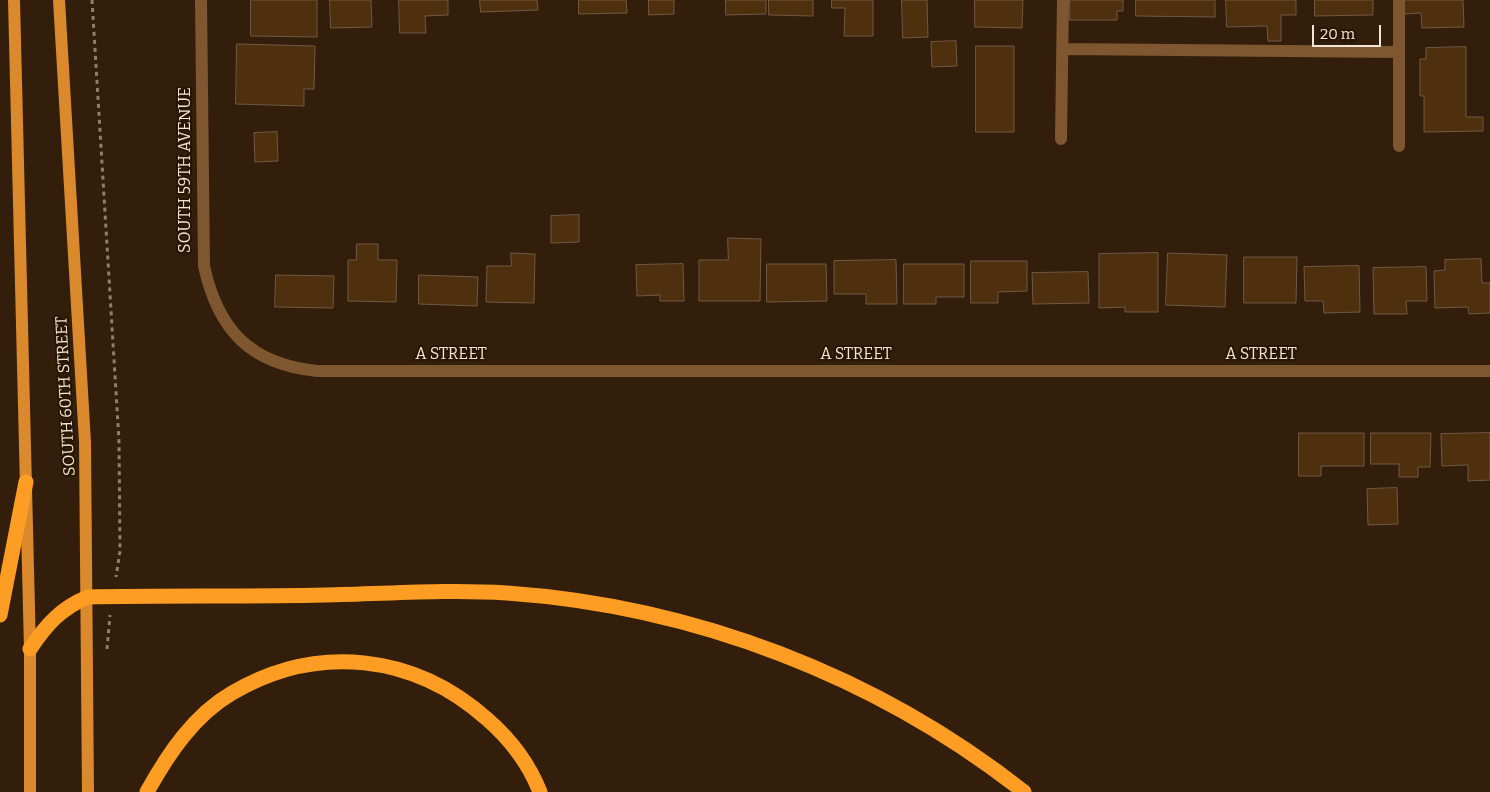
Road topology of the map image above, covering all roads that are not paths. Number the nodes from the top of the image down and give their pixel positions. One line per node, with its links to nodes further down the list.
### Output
1 (14, 0): 12 (main road)
2 (59, 0): 13 (main road, SOUTH 60TH STREET)
3 (201, 0): 10 (street, SOUTH 59TH AVENUE)
4 (1063, 0): 6 (street)
5 (1399, 0): 7 (street)
6 (1063, 49): 7 (street); 8 (street)
7 (1399, 52): 9 (street)
8 (1061, 139)
9 (1399, 146)
10 (233, 333): 11 (street, A STREET)
11 (1490, 371)
12 (26, 482): 14 (highway); 15 (main road)
13 (88, 597): 15 (highway); 17 (main road, SOUTH 60TH STREET); 20 (highway)
14 (0, 614)
15 (30, 649): 16 (main road)
16 (30, 792)
17 (88, 792)
18 (147, 792): 19 (highway)
19 (540, 792)
20 (1024, 792)

